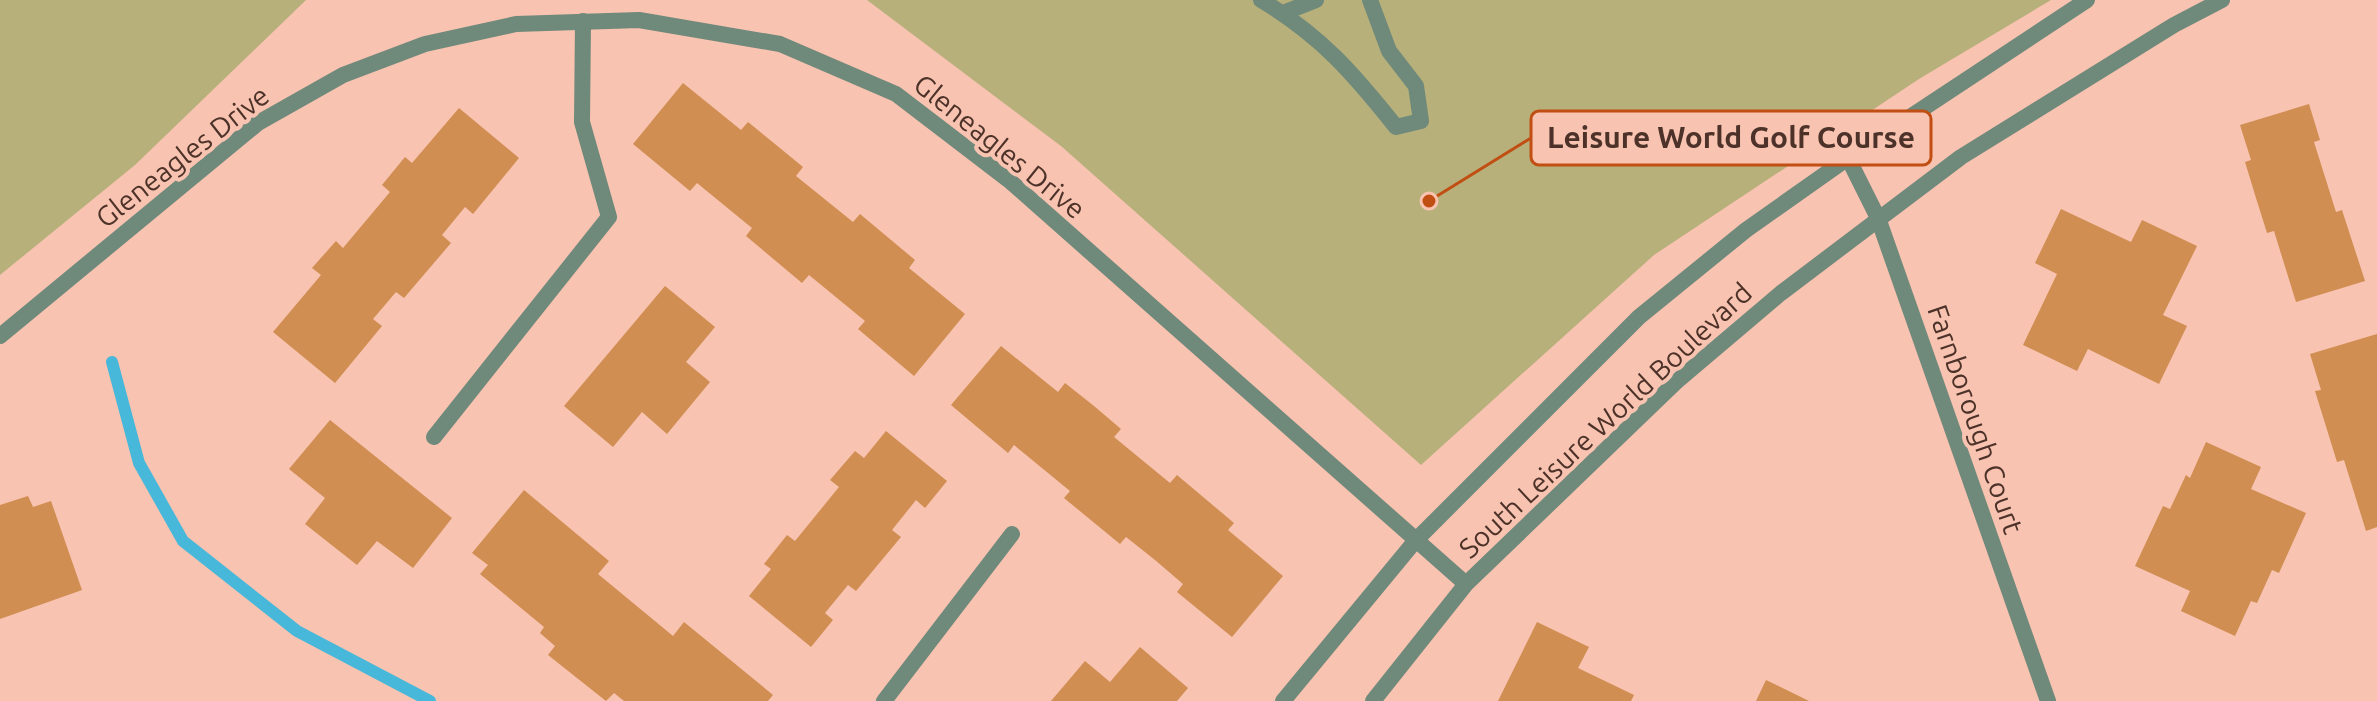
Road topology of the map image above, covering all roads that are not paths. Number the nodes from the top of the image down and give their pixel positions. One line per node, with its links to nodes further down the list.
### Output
1 (1261, 0): 6 (street)
2 (1316, 0): 6 (street)
3 (1370, 0): 6 (street)
4 (2087, 0): 8 (street, South Leisure World Boulevard)
5 (2222, 0): 9 (street, South Leisure World Boulevard)
6 (1283, 13)
7 (583, 21): 10 (street, Gleneagles Drive); 11 (street); 13 (street, Gleneagles Drive)
8 (1848, 158): 9 (street, Farnborough Court); 13 (street, South Leisure World Boulevard)
9 (1878, 218): 14 (street, South Leisure World Boulevard); 18 (street, Farnborough Court)
10 (0, 336)
11 (434, 437)
12 (1012, 534): 15 (street)
13 (1416, 540): 14 (street, Gleneagles Drive); 16 (street, South Leisure World Boulevard)
14 (1466, 584): 17 (street, South Leisure World Boulevard)
15 (884, 701)
16 (1283, 701)
17 (1373, 701)
18 (2048, 701)

